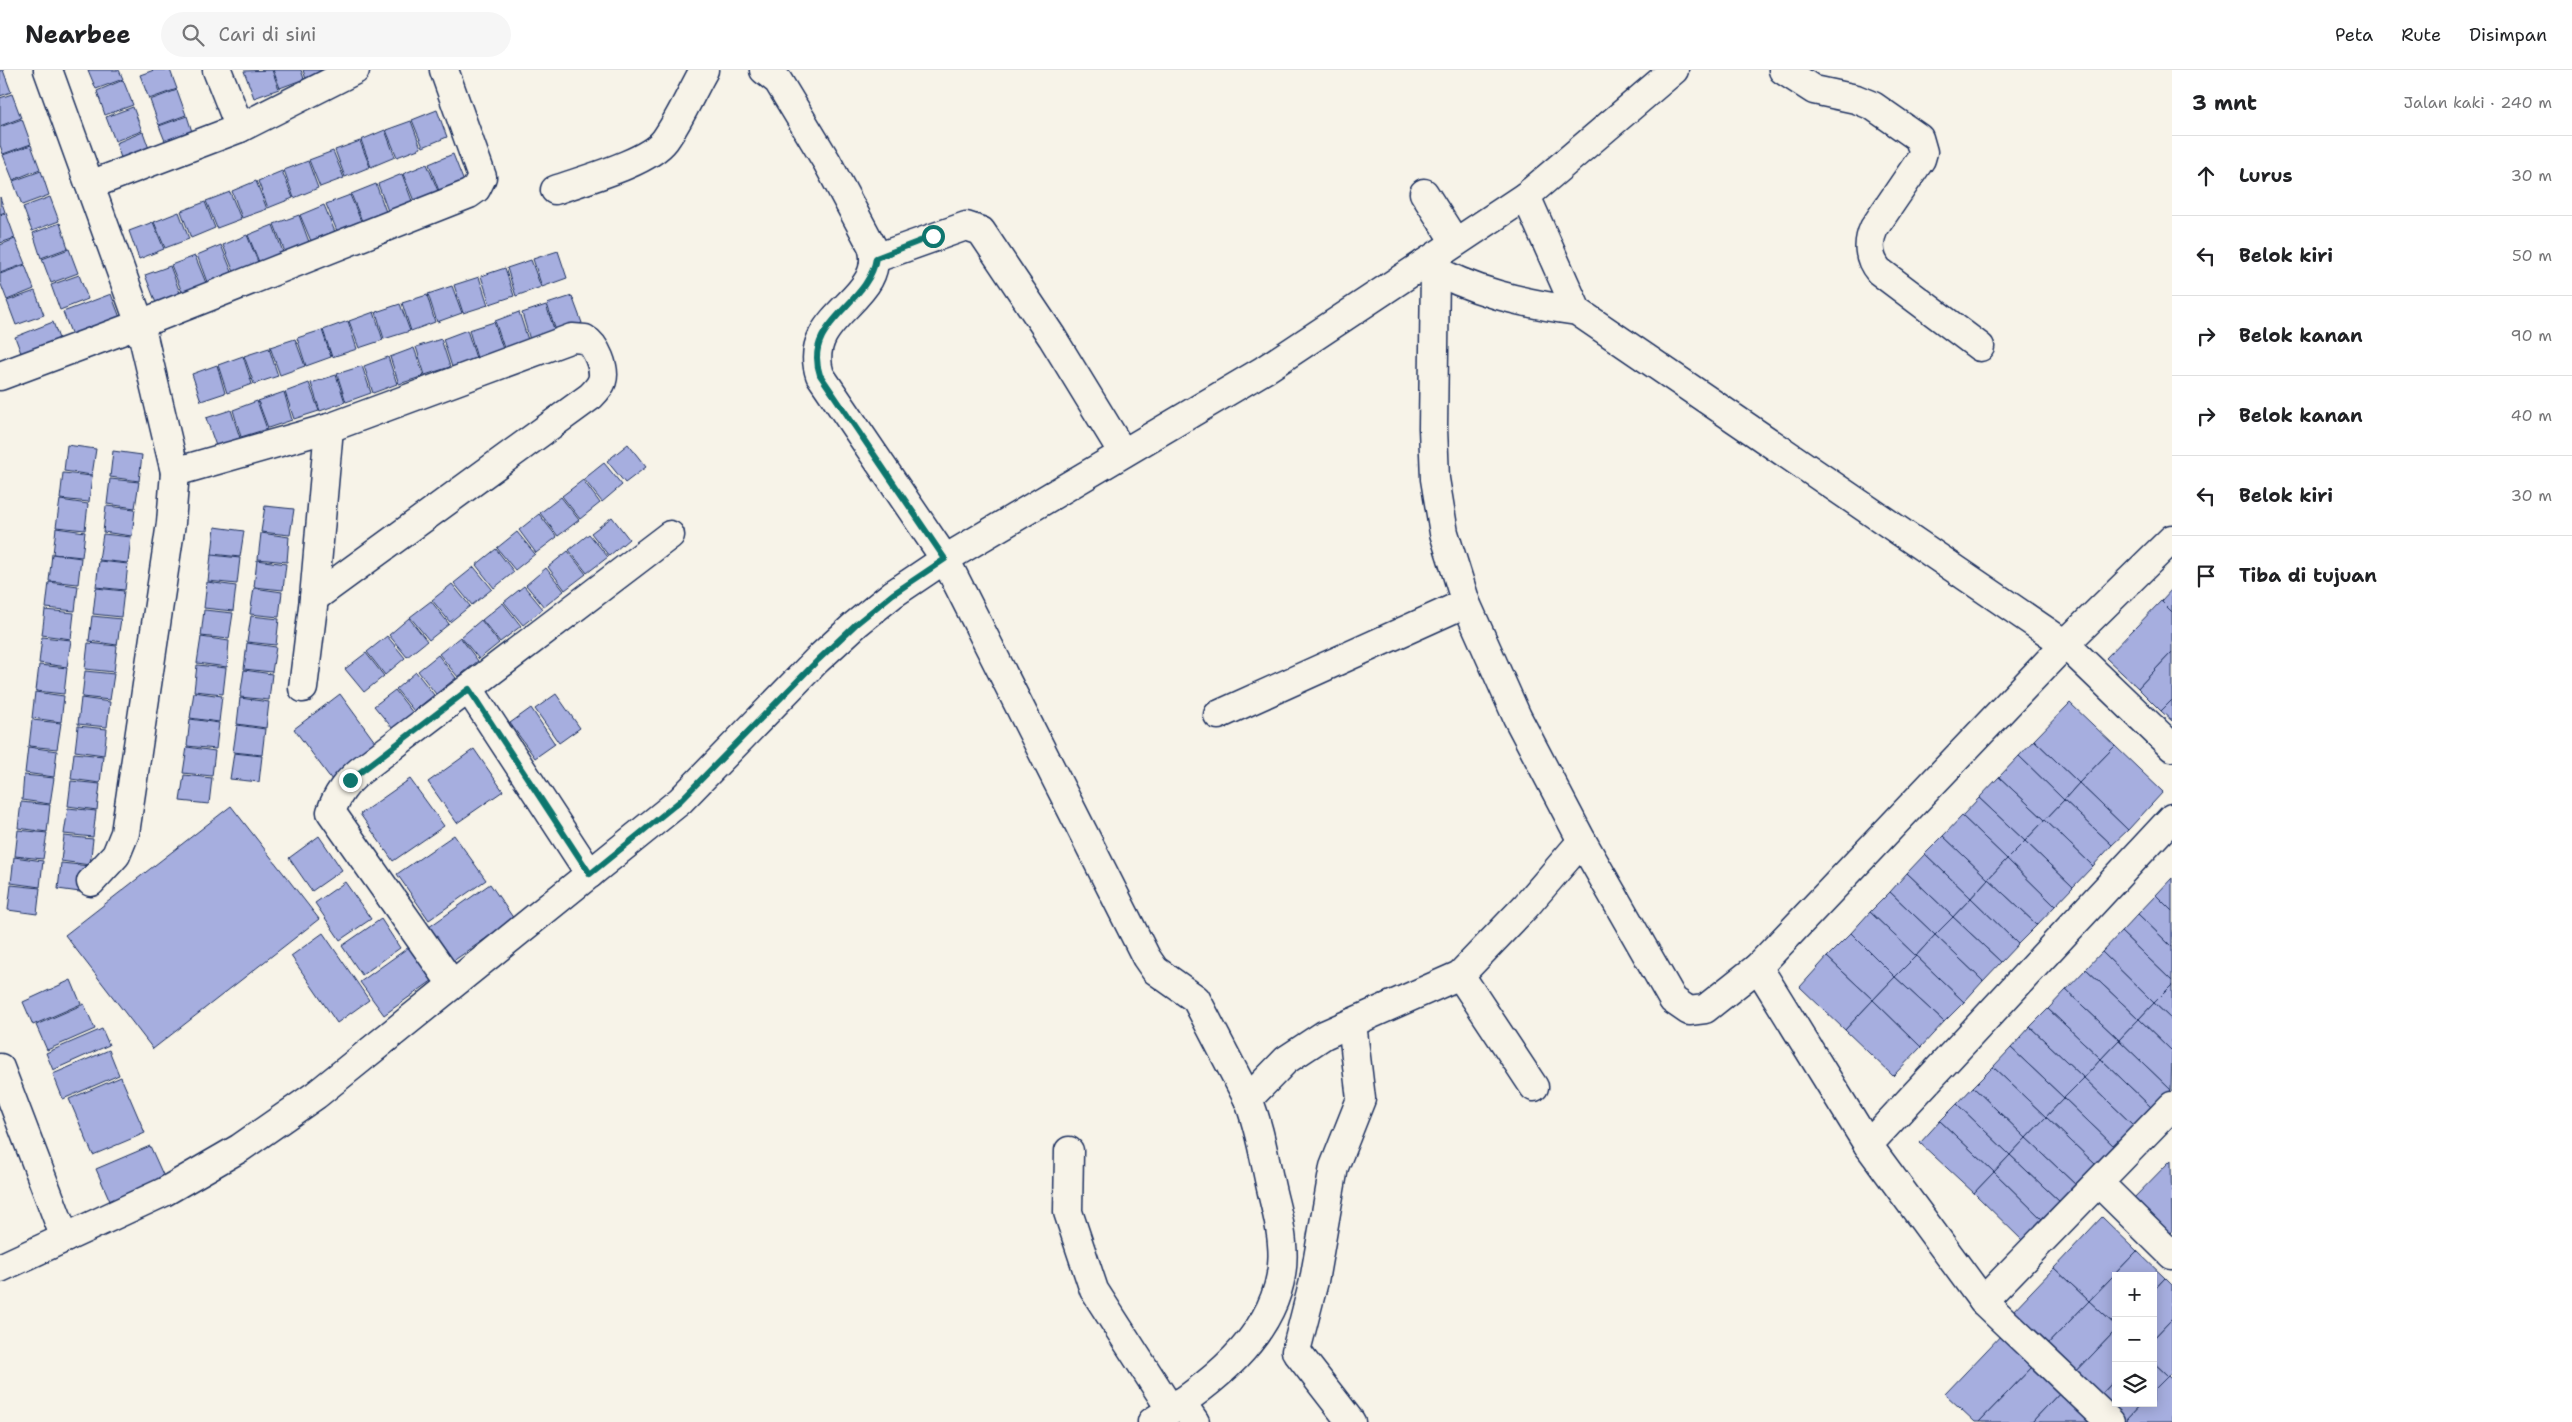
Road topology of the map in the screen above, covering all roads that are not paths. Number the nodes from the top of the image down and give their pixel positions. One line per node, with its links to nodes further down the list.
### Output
1 (48, 70): 10 (street)
2 (217, 70): 9 (street)
3 (355, 70): 9 (street)
4 (444, 70): 18 (street)
5 (704, 70): 11 (street)
6 (764, 70): 15 (street)
7 (1782, 70): 19 (street)
8 (1657, 75): 13 (street)
9 (240, 128): 10 (street)
10 (90, 185): 18 (street)
11 (555, 190)
12 (1424, 193): 14 (street)
13 (1526, 196): 14 (street); 17 (street)
14 (1455, 242): 16 (street)
15 (876, 258): 22 (street); 26 (street)
16 (1430, 267): 17 (street); 22 (street); 28 (street)
17 (1577, 311): 29 (street)
18 (140, 324): 20 (street); 23 (street)
19 (1980, 347)
20 (0, 376)
21 (328, 428): 23 (street); 27 (street); 27 (street)
22 (1123, 453): 26 (street)
23 (175, 472): 37 (street)
24 (670, 535): 31 (street)
25 (2172, 540): 29 (street)
26 (945, 559): 36 (street); 44 (street)
27 (314, 598): 30 (street)
28 (1466, 603): 32 (street); 35 (street)
29 (2065, 644): 33 (street); 38 (street)
30 (303, 688)
31 (469, 689): 36 (street); 40 (street)
32 (1218, 715)
33 (2172, 747)
34 (2172, 818): 46 (street)
35 (1582, 841): 38 (street); 39 (street)
36 (590, 874): 40 (street)
37 (91, 882)
38 (1758, 967): 46 (street)
39 (1460, 975): 41 (street); 43 (street)
40 (452, 984): 49 (street)
41 (1352, 1023): 44 (street); 54 (street)
42 (0, 1068): 49 (street)
43 (1534, 1087)
44 (1248, 1099): 53 (street)
45 (2172, 1106): 48 (street)
46 (1868, 1145): 52 (street)
47 (1069, 1151): 55 (street)
48 (2098, 1183): 50 (street); 52 (street)
49 (65, 1238): 51 (street)
50 (2172, 1255)
51 (1, 1262)
52 (1983, 1301): 57 (street)
53 (1260, 1328): 54 (street); 55 (street)
54 (1296, 1351): 56 (street)
55 (1175, 1414)
56 (1351, 1422)
57 (2110, 1422)

